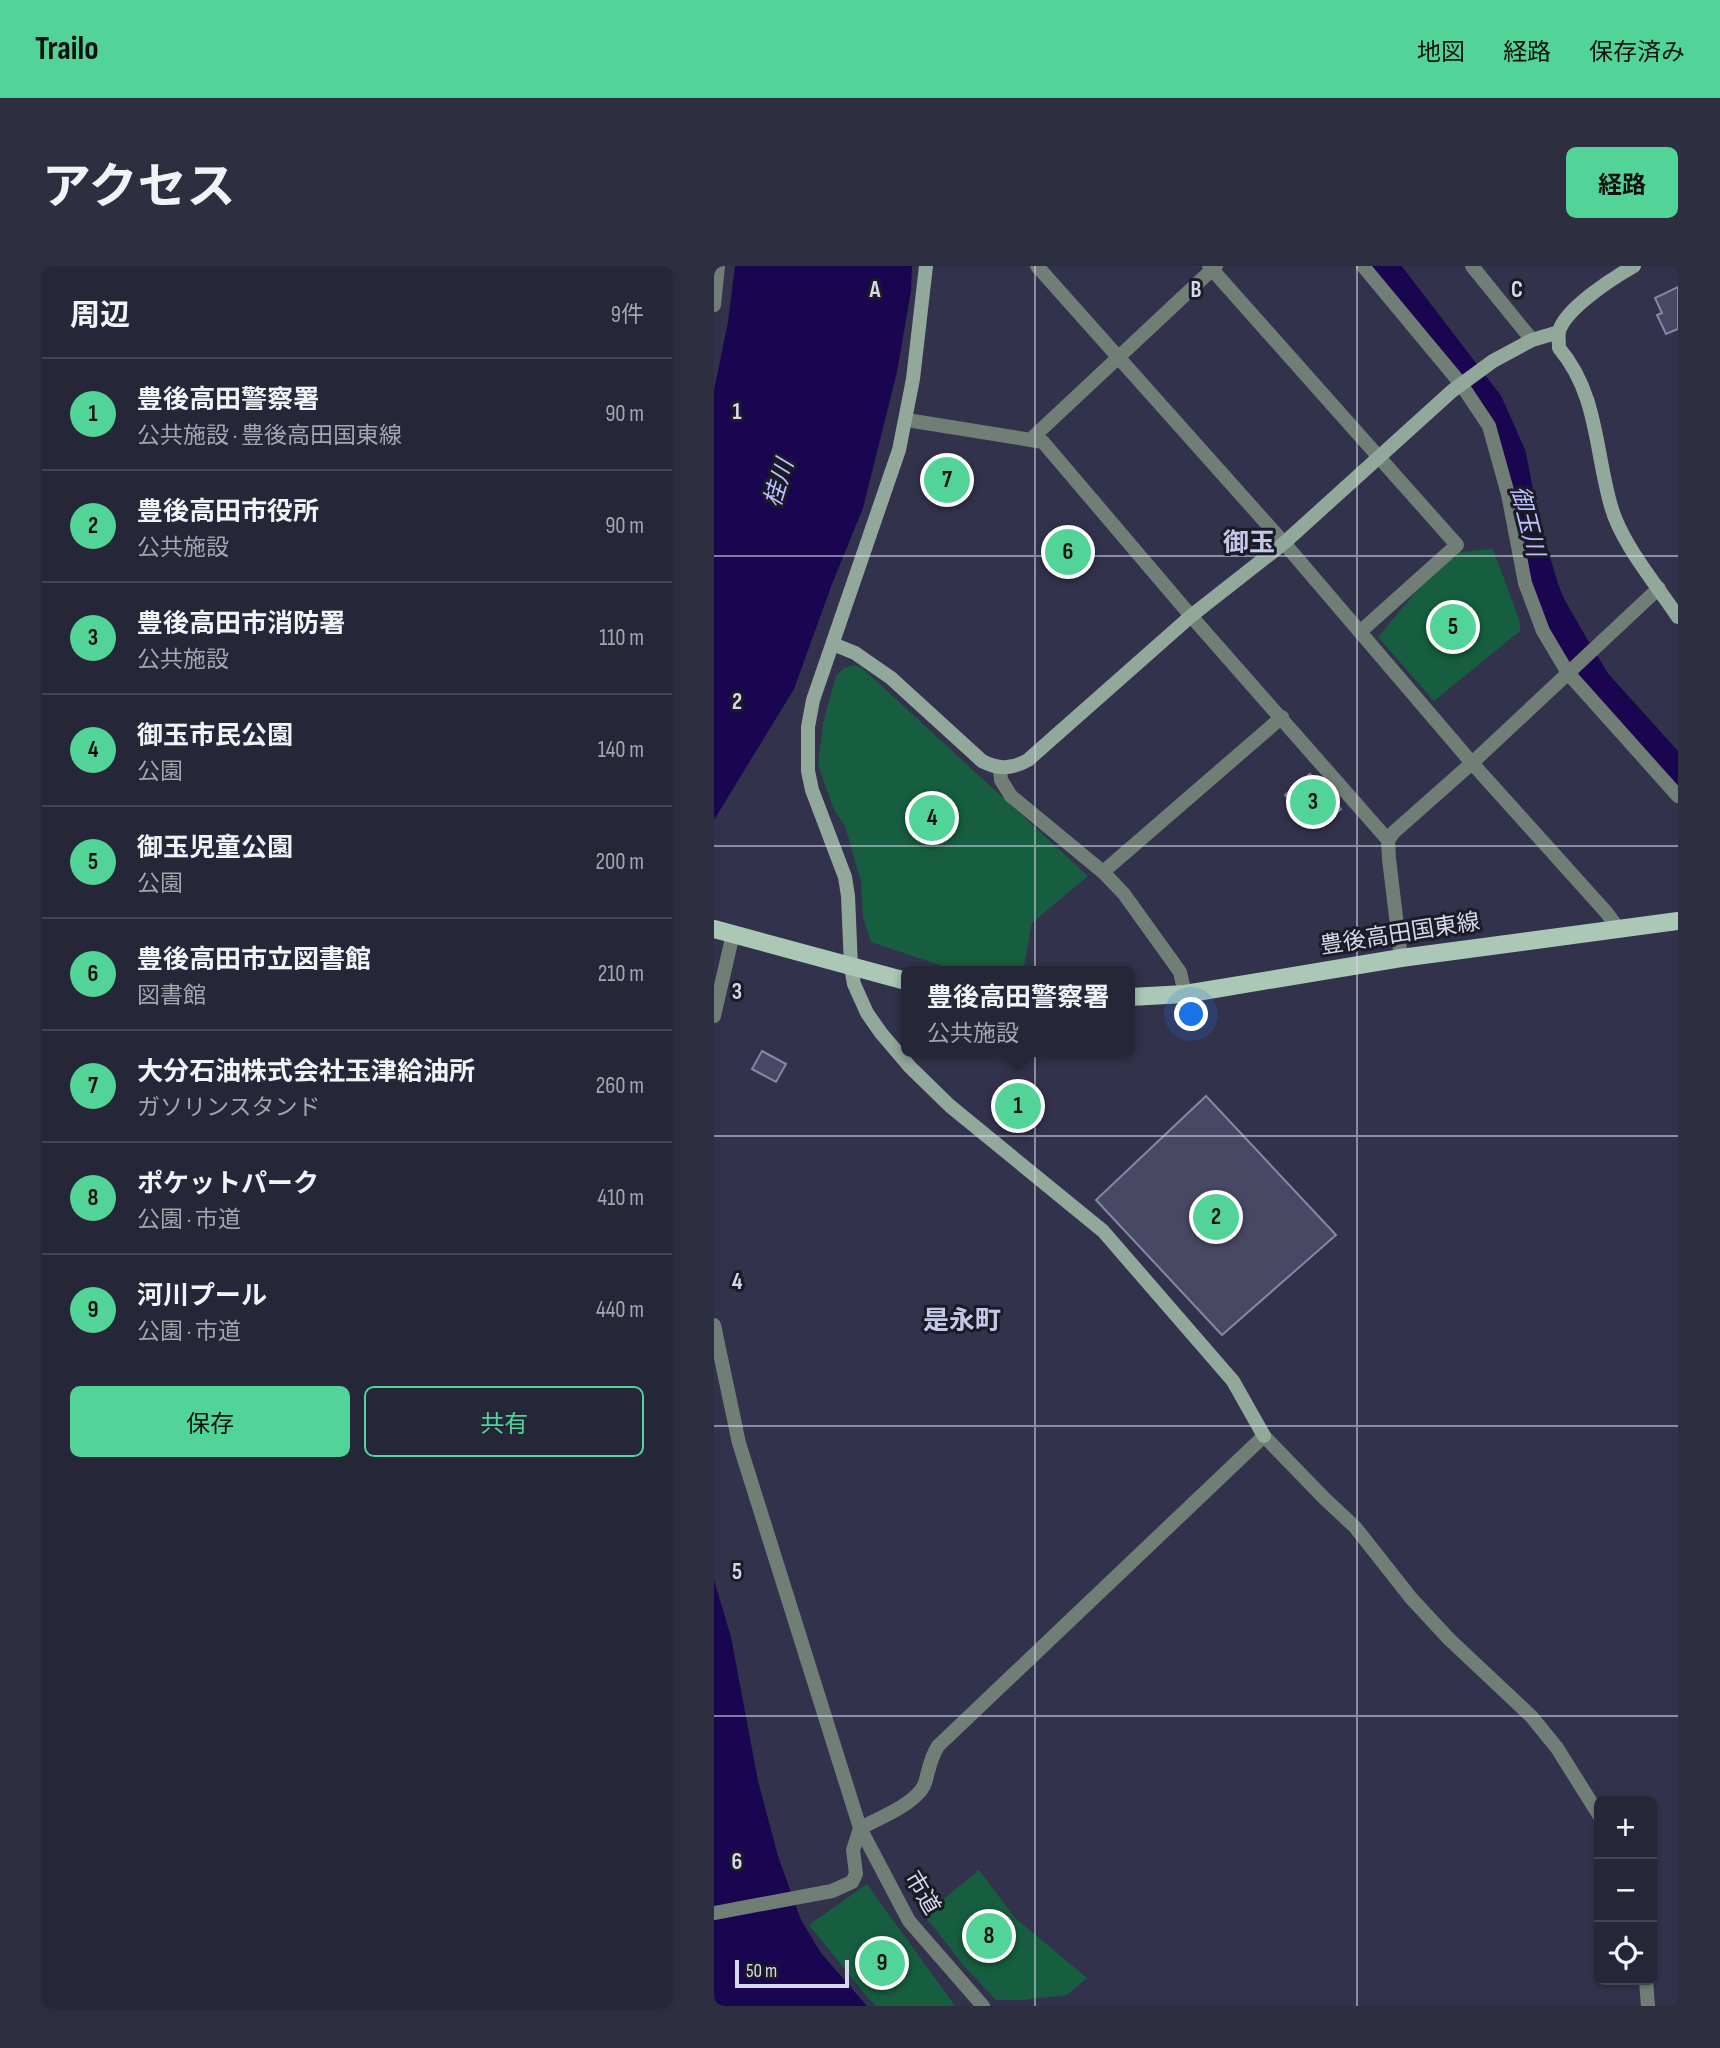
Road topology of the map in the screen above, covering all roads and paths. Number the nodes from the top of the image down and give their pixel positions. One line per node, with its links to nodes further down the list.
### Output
1 (718, 266): 9 (street)
2 (926, 266): 14 (street)
3 (1037, 266): 12 (street)
4 (1363, 266): 13 (street)
5 (1472, 266): 11 (street)
6 (1634, 266): 8 (street)
7 (1212, 267): 12 (street); 16 (street)
8 (1615, 270): 10 (street)
9 (714, 305)
10 (1559, 332): 11 (street); 18 (street)
11 (1532, 340): 13 (street)
12 (1118, 358): 15 (street); 17 (street)
13 (1461, 384): 16 (street); 23 (street)
14 (907, 420): 15 (street); 22 (street)
15 (1031, 440): 19 (street)
16 (1379, 456): 17 (street); 21 (street)
17 (1284, 543): 19 (street); 21 (street)
18 (1659, 588): 20 (street); 23 (street)
19 (1191, 616): 24 (street); 26 (street)
20 (1678, 617)
21 (1361, 631): 25 (street)
22 (833, 644): 26 (street); 35 (street)
23 (1569, 673): 25 (street); 27 (street)
24 (1282, 717): 28 (street); 29 (street)
25 (1472, 763): 28 (street); 31 (street)
26 (1000, 768): 29 (street)
27 (1678, 796)
28 (1388, 840): 34 (street)
29 (1103, 872): 37 (street)
30 (1678, 921): 31 (main road, 豊後高田国東線)
31 (1618, 928): 34 (main road, 豊後高田国東線)
32 (714, 929): 33 (main road)
33 (733, 934): 35 (main road); 39 (street)
34 (1401, 958): 37 (main road, 豊後高田国東線)
35 (850, 967): 36 (main road); 40 (street)
36 (901, 980)
37 (1185, 994): 38 (main road, 豊後高田国東線)
38 (1135, 997)
39 (714, 1016)
40 (901, 1056)
41 (901, 1057): 43 (street)
42 (714, 1325): 45 (street, 市道)
43 (1264, 1436): 44 (street); 45 (street)
44 (1594, 1807)
45 (860, 1828): 46 (street); 48 (street, 市道)
46 (714, 1913)
47 (1646, 1985): 49 (street)
48 (982, 2006)
49 (1648, 2006)

